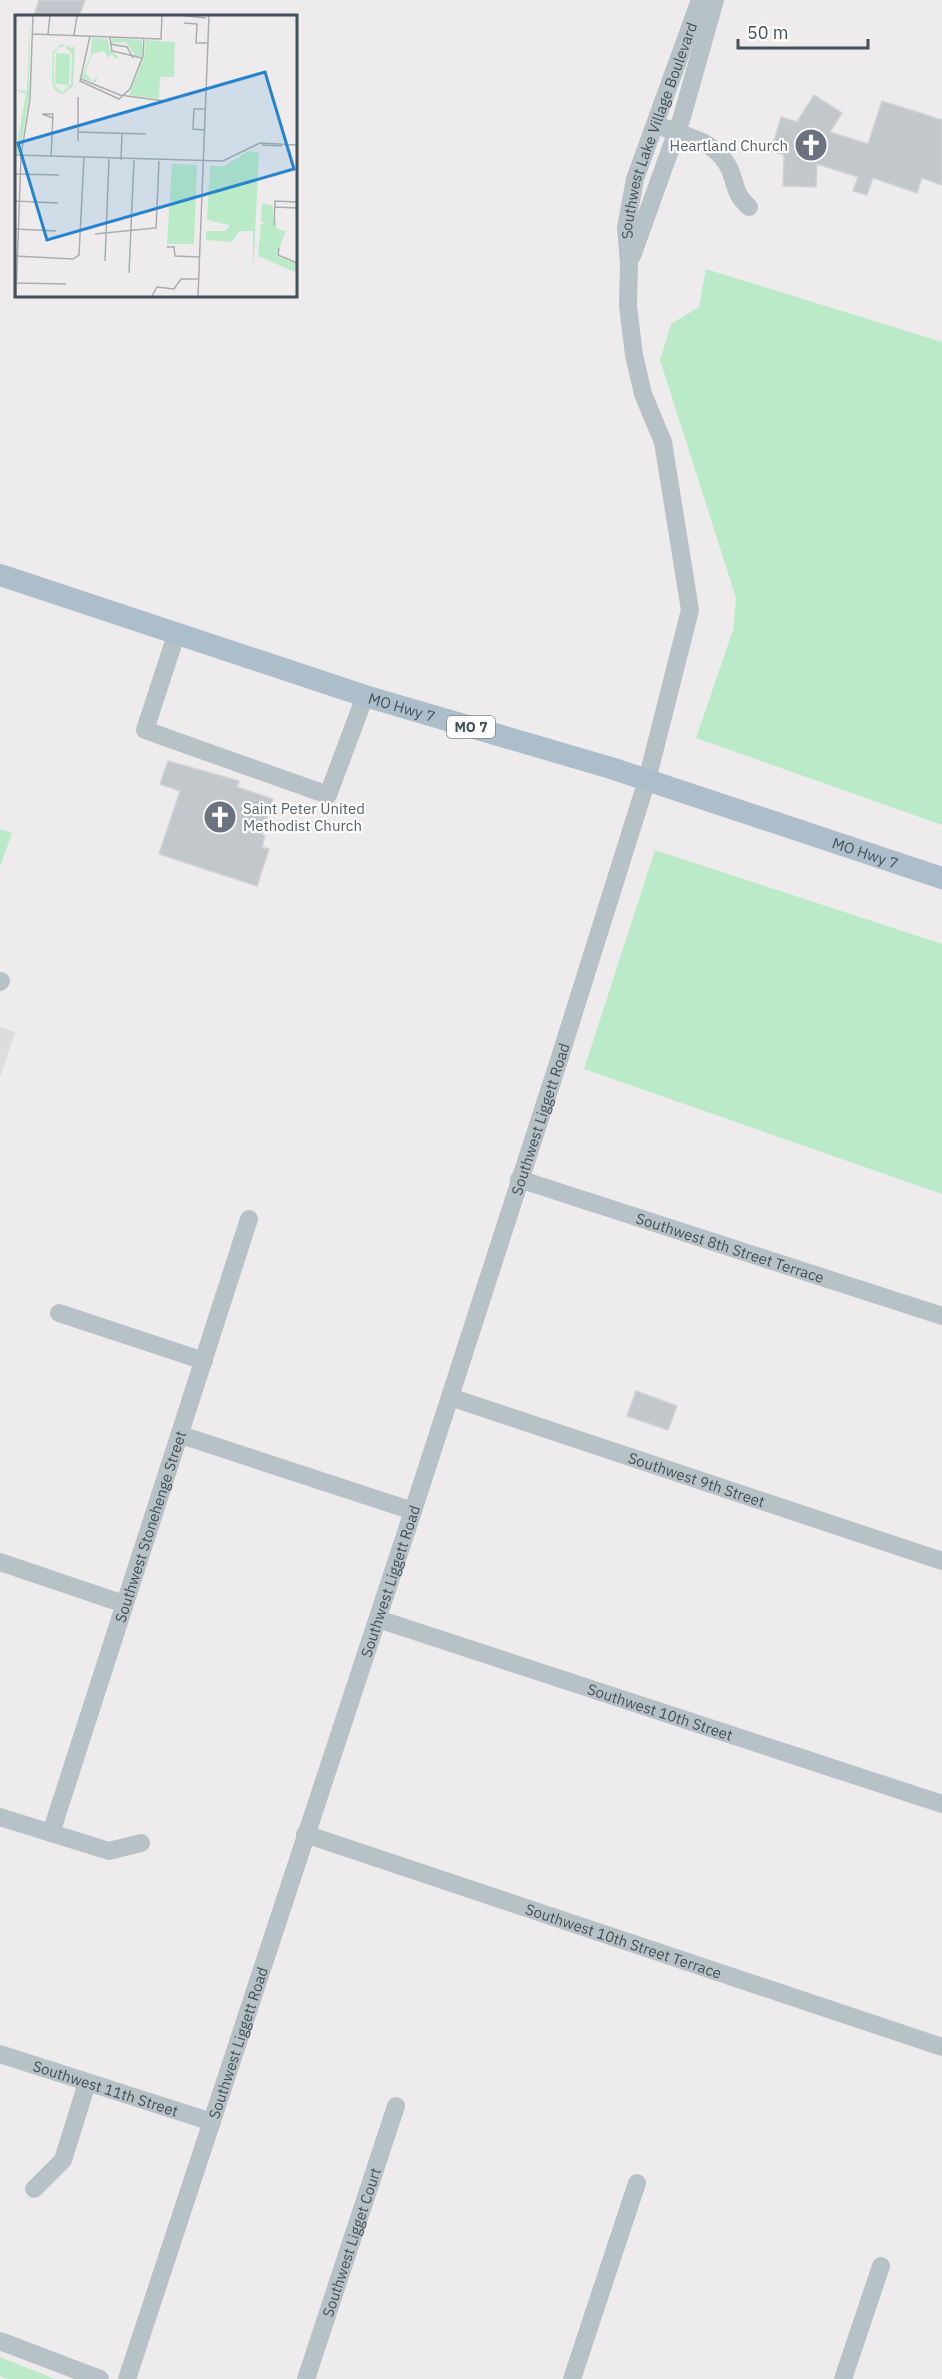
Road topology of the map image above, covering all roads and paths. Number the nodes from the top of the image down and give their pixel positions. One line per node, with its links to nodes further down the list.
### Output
1 (700, 0): 3 (street, Southwest Lake Village Boulevard)
2 (715, 0): 4 (street, Southwest Lake Village Boulevard)
3 (654, 124): 4 (street); 6 (street, Southwest Lake Village Boulevard)
4 (676, 132): 5 (street); 6 (street, Southwest Lake Village Boulevard)
5 (749, 207)
6 (629, 263): 10 (street, Southwest Lake Village Boulevard)
7 (0, 574): 8 (main road, MO Hwy 7 / MO 7)
8 (177, 632): 9 (main road, MO Hwy 7 / MO 7); 9 (street)
9 (365, 696): 10 (main road, MO Hwy 7 / MO 7)
10 (647, 780): 11 (main road, MO Hwy 7 / MO 7); 12 (street, Southwest Liggett Road)
11 (942, 878)
12 (519, 1179): 15 (street, Southwest 8th Street Terrace); 17 (street, Southwest Liggett Road)
13 (249, 1219): 16 (street, Southwest Stonehenge Street)
14 (59, 1313): 16 (street)
15 (942, 1317)
16 (204, 1361): 18 (street, Southwest Stonehenge Street)
17 (450, 1397): 19 (street, Southwest Liggett Road); 20 (street, Southwest 9th Street)
18 (181, 1435): 19 (street); 22 (street, Southwest Stonehenge Street)
19 (413, 1511): 23 (street, Southwest Liggett Road)
20 (942, 1561)
21 (0, 1562): 22 (street)
22 (124, 1604): 26 (street, Southwest Stonehenge Street)
23 (378, 1618): 24 (street, Southwest 10th Street); 27 (street, Southwest Liggett Road)
24 (942, 1804)
25 (0, 1817): 26 (street)
26 (51, 1833): 28 (street)
27 (305, 1834): 29 (street, Southwest 10th Street Terrace); 33 (street, Southwest Liggett Road)
28 (141, 1843)
29 (942, 2047)
30 (0, 2054): 31 (street, Southwest 11th Street)
31 (87, 2083): 33 (street, Southwest 11th Street); 35 (street)
32 (396, 2106): 40 (street, Southwest Ligget Court)
33 (212, 2122): 39 (street, Southwest Liggett Road)
34 (637, 2183): 41 (street)
35 (34, 2189)
36 (881, 2266): 42 (street)
37 (0, 2342): 38 (street)
38 (100, 2379)
39 (127, 2379)
40 (306, 2379)
41 (572, 2379)
42 (843, 2379)

